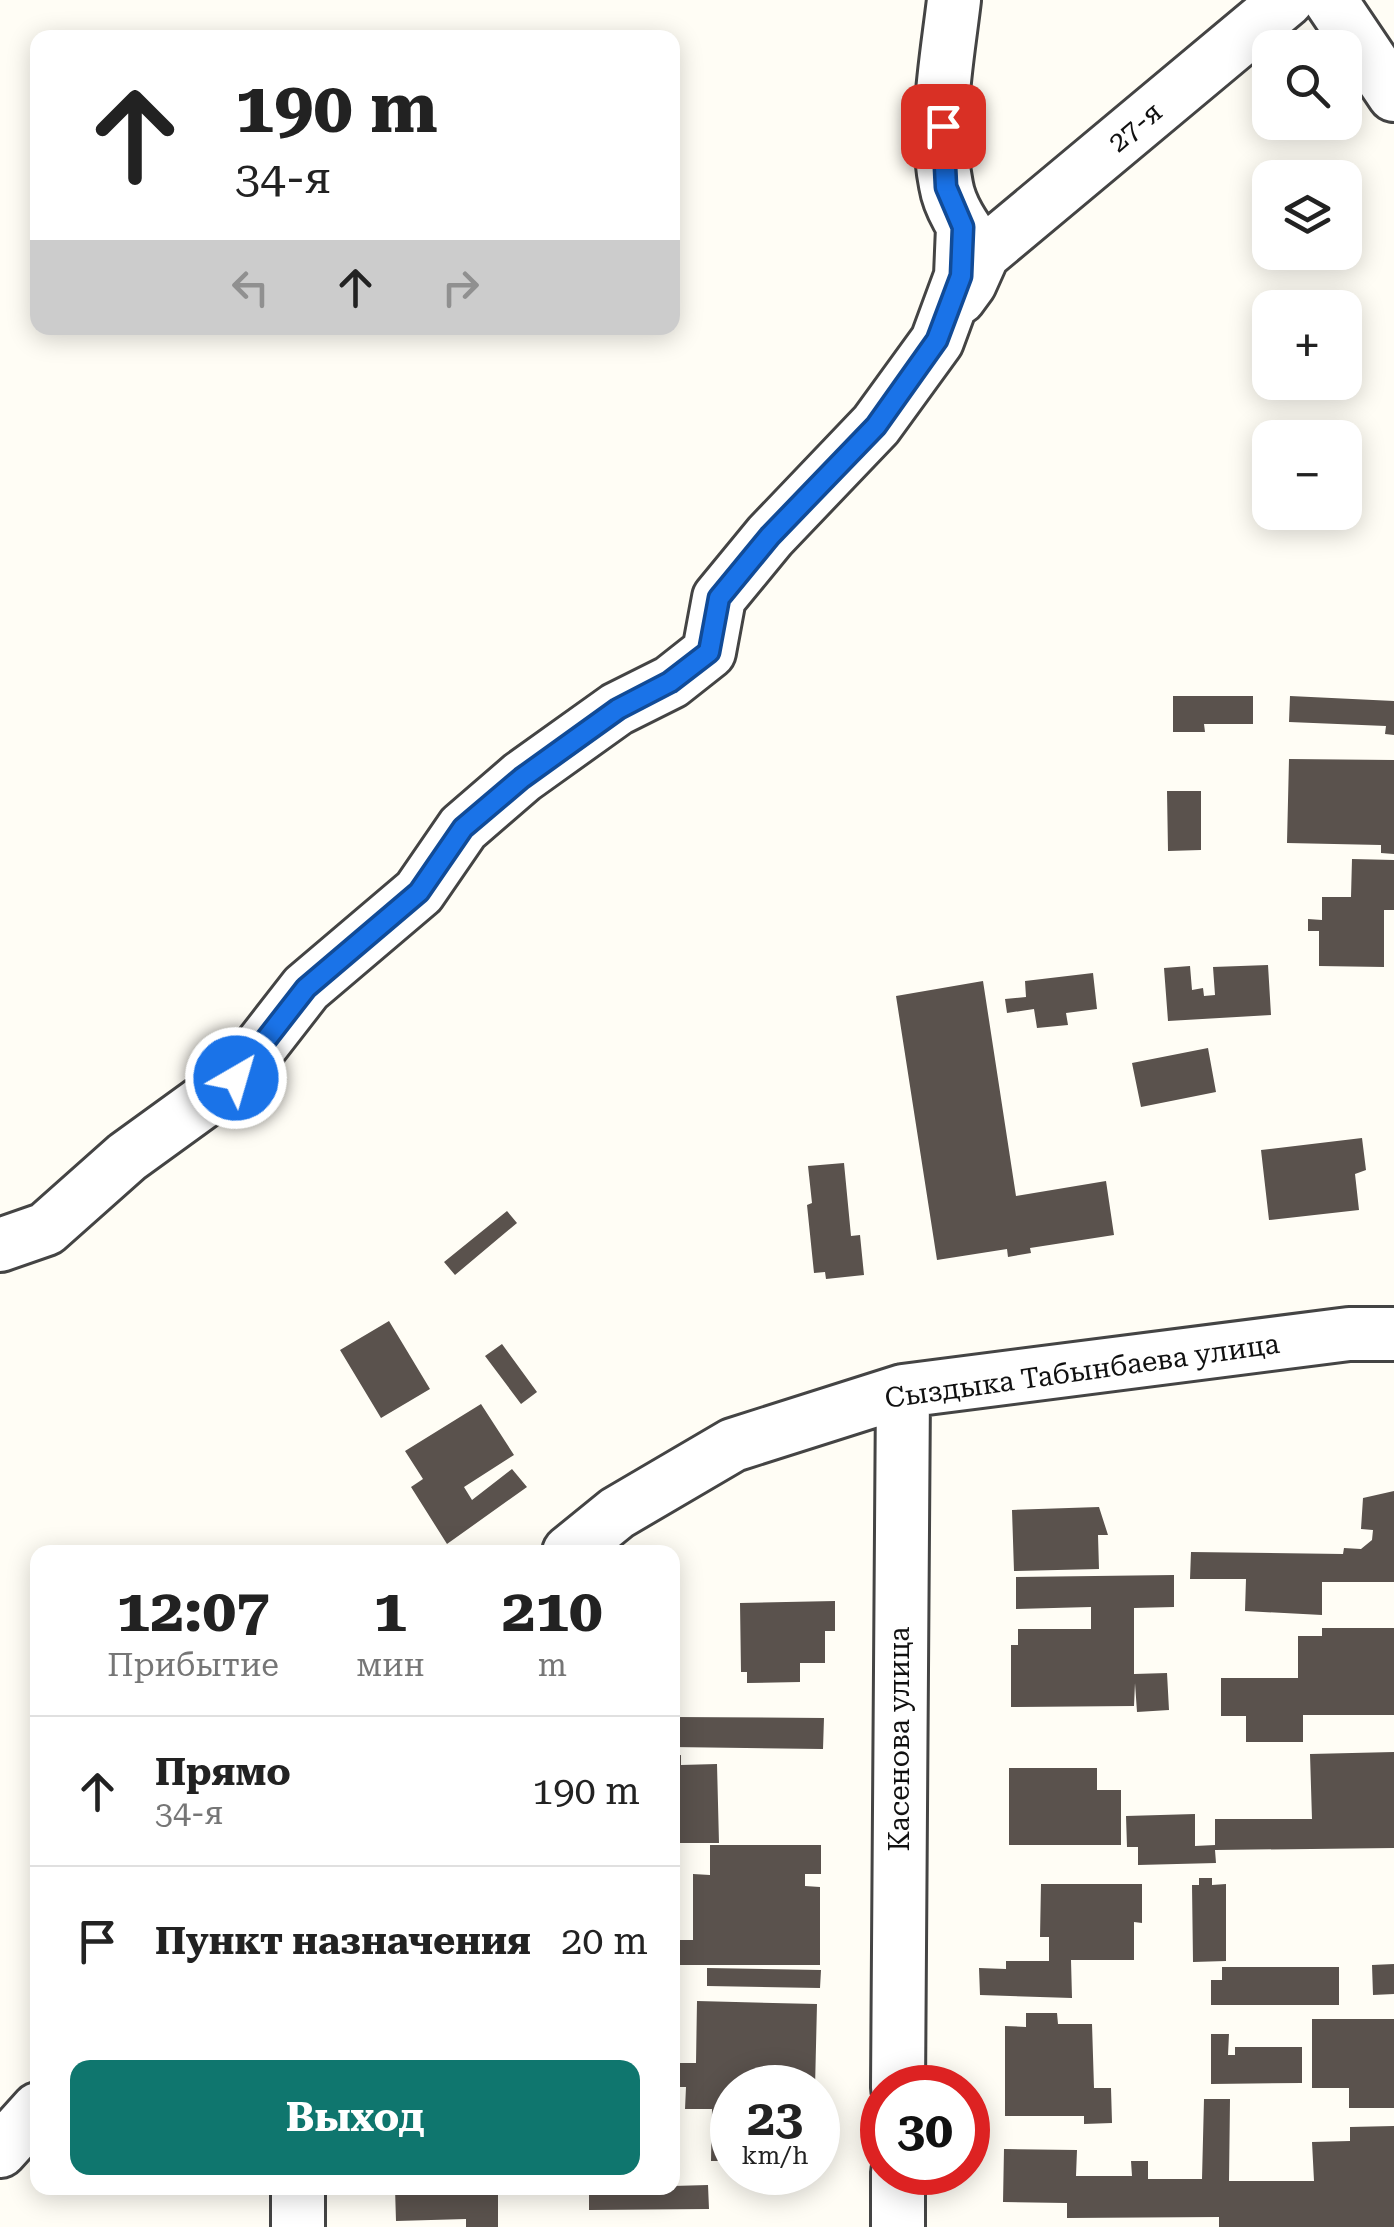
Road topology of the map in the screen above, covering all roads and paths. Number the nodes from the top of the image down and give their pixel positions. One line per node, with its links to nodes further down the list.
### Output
1 (954, 0): 5 (street)
2 (1287, 0): 5 (street, 27-я)
3 (1330, 0): 4 (street)
4 (1394, 95)
5 (973, 240): 6 (street)
6 (0, 1245)
7 (1379, 1339): 8 (street, Сыздыка Табынбаева улица)
8 (902, 1390): 9 (street, Сыздыка Табынбаева улица); 10 (street, Касенова улица)
9 (577, 1545)
10 (898, 2065)
11 (30, 2117): 12 (street)
12 (0, 2152)
13 (298, 2195): 15 (street)
14 (898, 2195): 16 (street)
15 (298, 2227)
16 (898, 2227)

